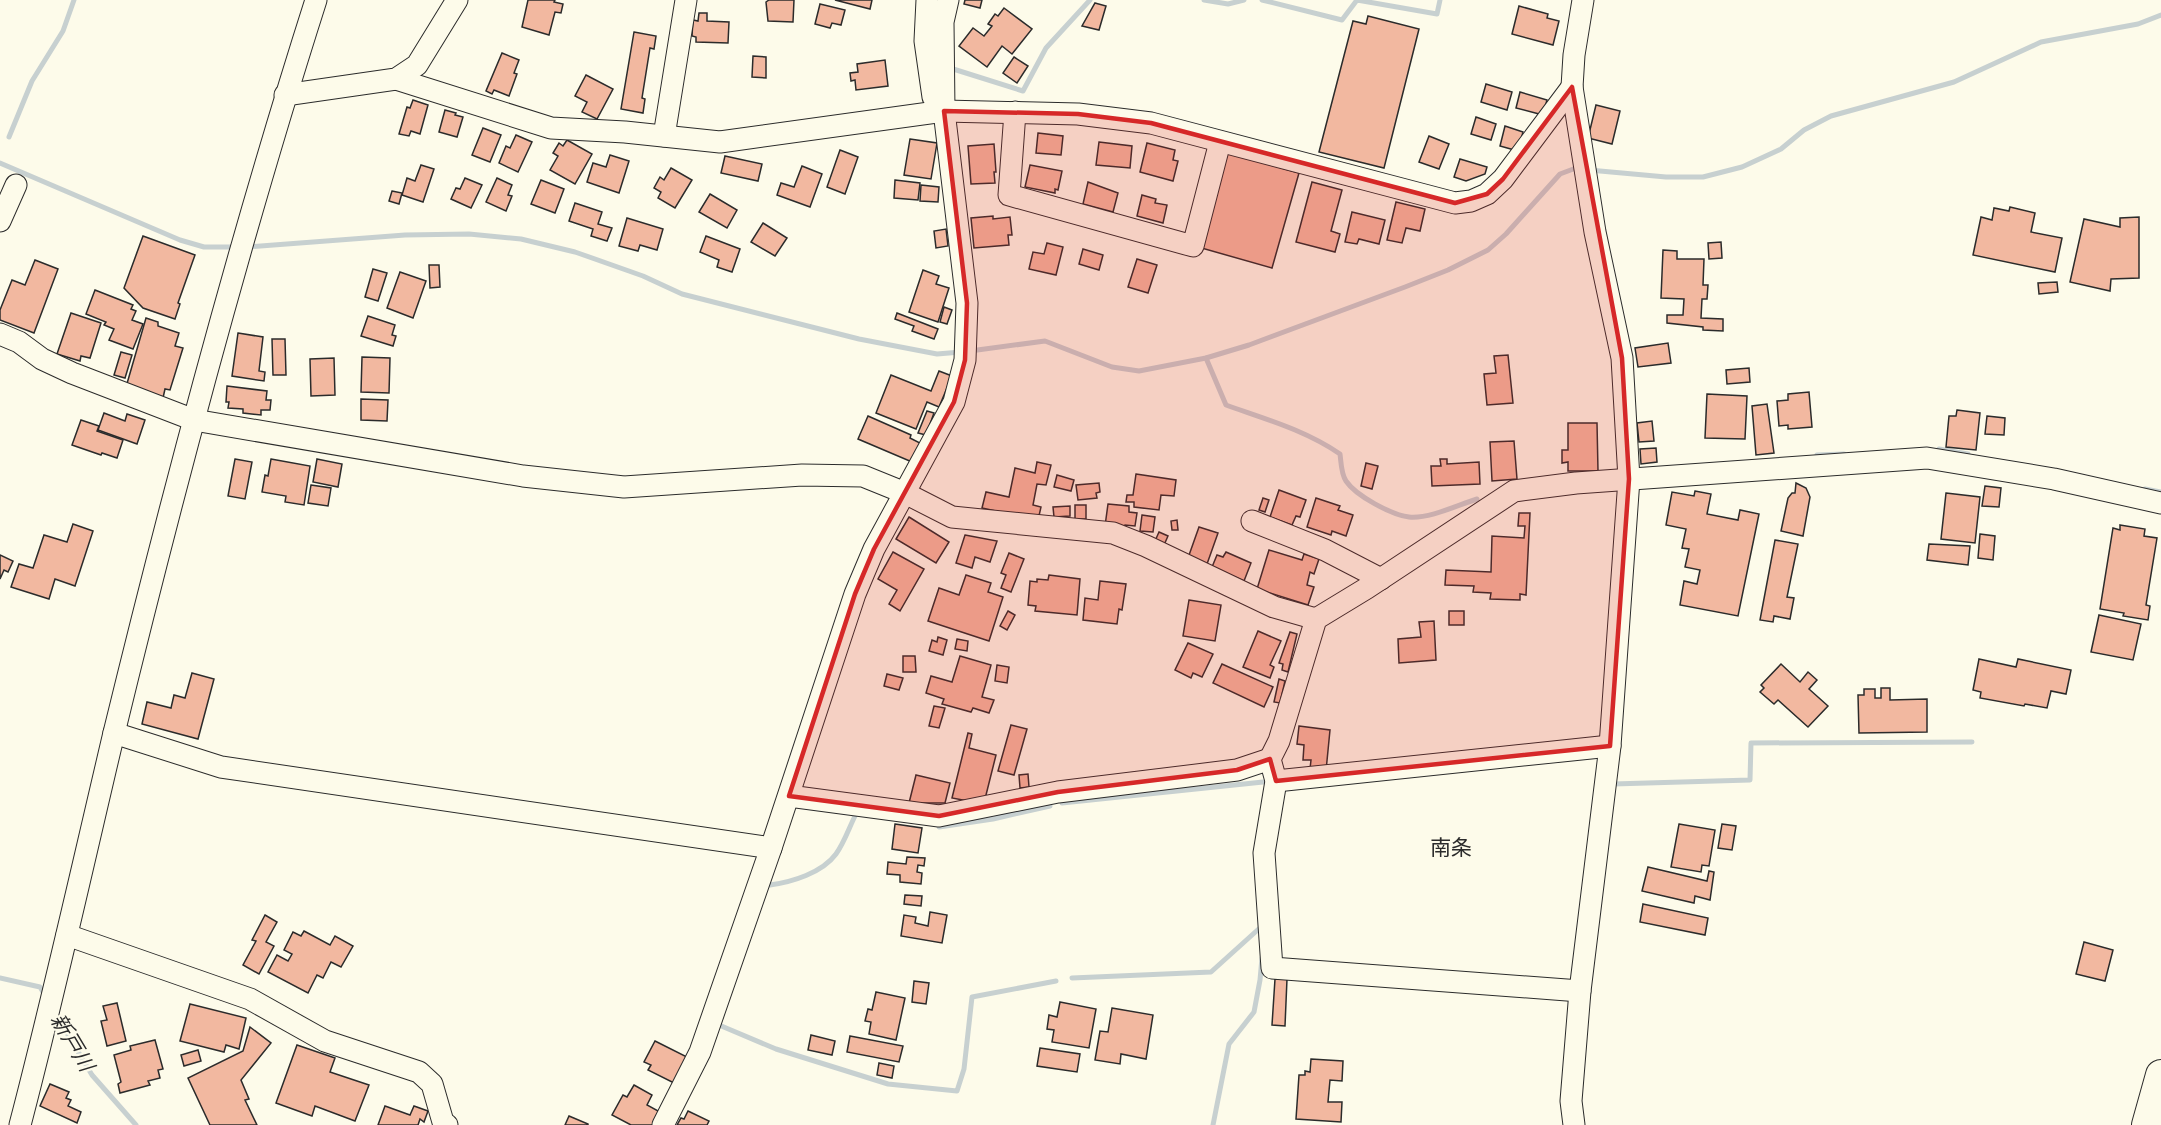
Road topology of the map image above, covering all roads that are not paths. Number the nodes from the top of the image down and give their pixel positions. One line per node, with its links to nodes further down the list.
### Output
1 (316, 0): 9 (street)
2 (457, 0): 7 (street)
3 (686, 0): 12 (street)
4 (927, 0): 10 (street)
5 (948, 0): 10 (street)
6 (1583, 0): 8 (street)
7 (396, 79): 9 (street); 12 (street)
8 (1572, 87): 13 (street); 18 (street)
9 (285, 95): 17 (street)
10 (940, 112): 11 (street); 12 (street); 19 (street)
11 (1015, 112): 13 (street); 13 (street)
12 (664, 136)
13 (1220, 142)
14 (16, 185): 15 (street)
15 (0, 221)
16 (0, 334): 17 (street)
17 (194, 420): 19 (street); 24 (street)
18 (1629, 479): 20 (street); 22 (street); 25 (street)
19 (905, 494): 23 (street); 28 (street)
20 (2161, 503)
21 (1252, 521): 22 (street)
22 (1381, 579): 23 (street)
23 (1316, 619): 26 (street)
24 (114, 733): 29 (street); 30 (street)
25 (1610, 746): 27 (street); 31 (street)
26 (1270, 759): 27 (street); 28 (street)
27 (1276, 781): 31 (street)
28 (789, 796): 29 (street)
29 (771, 848): 35 (street)
30 (68, 935): 33 (street); 34 (street)
31 (1581, 991): 36 (street)
32 (2161, 1076): 37 (highway)
33 (20, 1125)
34 (447, 1125)
35 (663, 1125)
36 (1574, 1125)
37 (2146, 1125)

